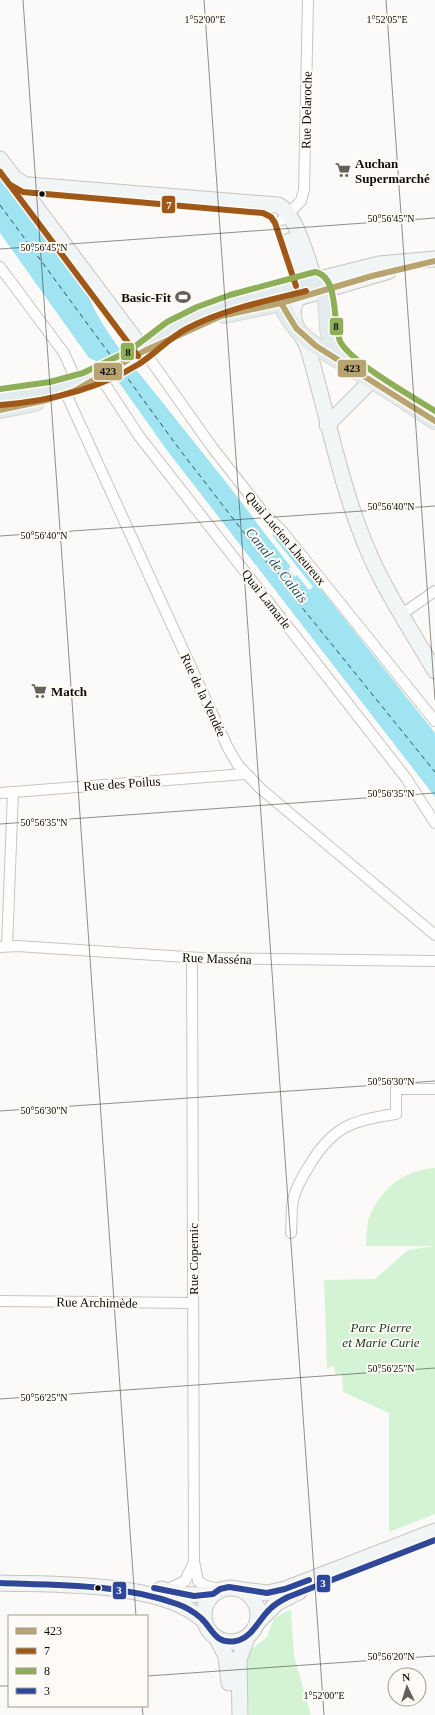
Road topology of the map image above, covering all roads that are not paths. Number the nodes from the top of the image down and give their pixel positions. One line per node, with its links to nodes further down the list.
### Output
1 (308, 0): 4 (street, Rue Delaroche)
2 (0, 159): 3 (street)
3 (14, 178): 4 (street); 11 (street)
4 (285, 217): 7 (street)
5 (435, 260): 7 (street)
6 (0, 267): 14 (street, Rue de la Vendée)
7 (315, 287): 8 (street); 11 (main road); 13 (main road)
8 (297, 298): 9 (street); 10 (street)
9 (282, 303): 10 (main road); 11 (main road)
10 (298, 332): 13 (main road); 18 (street)
11 (144, 351): 12 (main road); 22 (street, Quai Lucien Lheureux)
12 (99, 375): 14 (main road); 26 (street, Quai Lamarle)
13 (368, 377): 17 (main road); 18 (street)
14 (71, 388): 15 (main road); 16 (main road); 23 (street, Rue de la Vendée)
15 (0, 397)
16 (0, 410)
17 (435, 421)
18 (327, 425): 20 (street)
19 (435, 591): 20 (street)
20 (402, 614): 21 (street)
21 (435, 670)
22 (435, 721)
23 (245, 774): 24 (street, Rue des Poilus); 27 (street, Rue de la Vendée)
24 (13, 792): 25 (street, Rue des Poilus); 28 (street)
25 (0, 793)
26 (435, 823)
27 (435, 935)
28 (4, 947): 29 (street, Rue Masséna)
29 (192, 958): 30 (street, Rue Masséna); 34 (street, Rue Copernic)
30 (435, 961)
31 (435, 1089): 32 (street)
32 (291, 1233)
33 (0, 1302): 34 (street, Rue Archimède)
34 (193, 1303): 37 (street, Rue Copernic)
35 (435, 1531): 41 (street)
36 (435, 1540): 44 (street)
37 (194, 1561): 40 (street, Rue Copernic); 42 (street, Rue Copernic)
38 (0, 1583): 39 (street)
39 (82, 1587): 40 (street); 43 (street)
40 (165, 1590): 42 (street)
41 (243, 1590): 42 (street); 44 (street)
42 (217, 1592): 43 (street)
43 (204, 1621): 46 (street)
44 (257, 1623): 45 (street)
45 (248, 1636): 46 (street); 48 (street)
46 (216, 1637): 47 (street)
47 (230, 1715)
48 (240, 1715)

